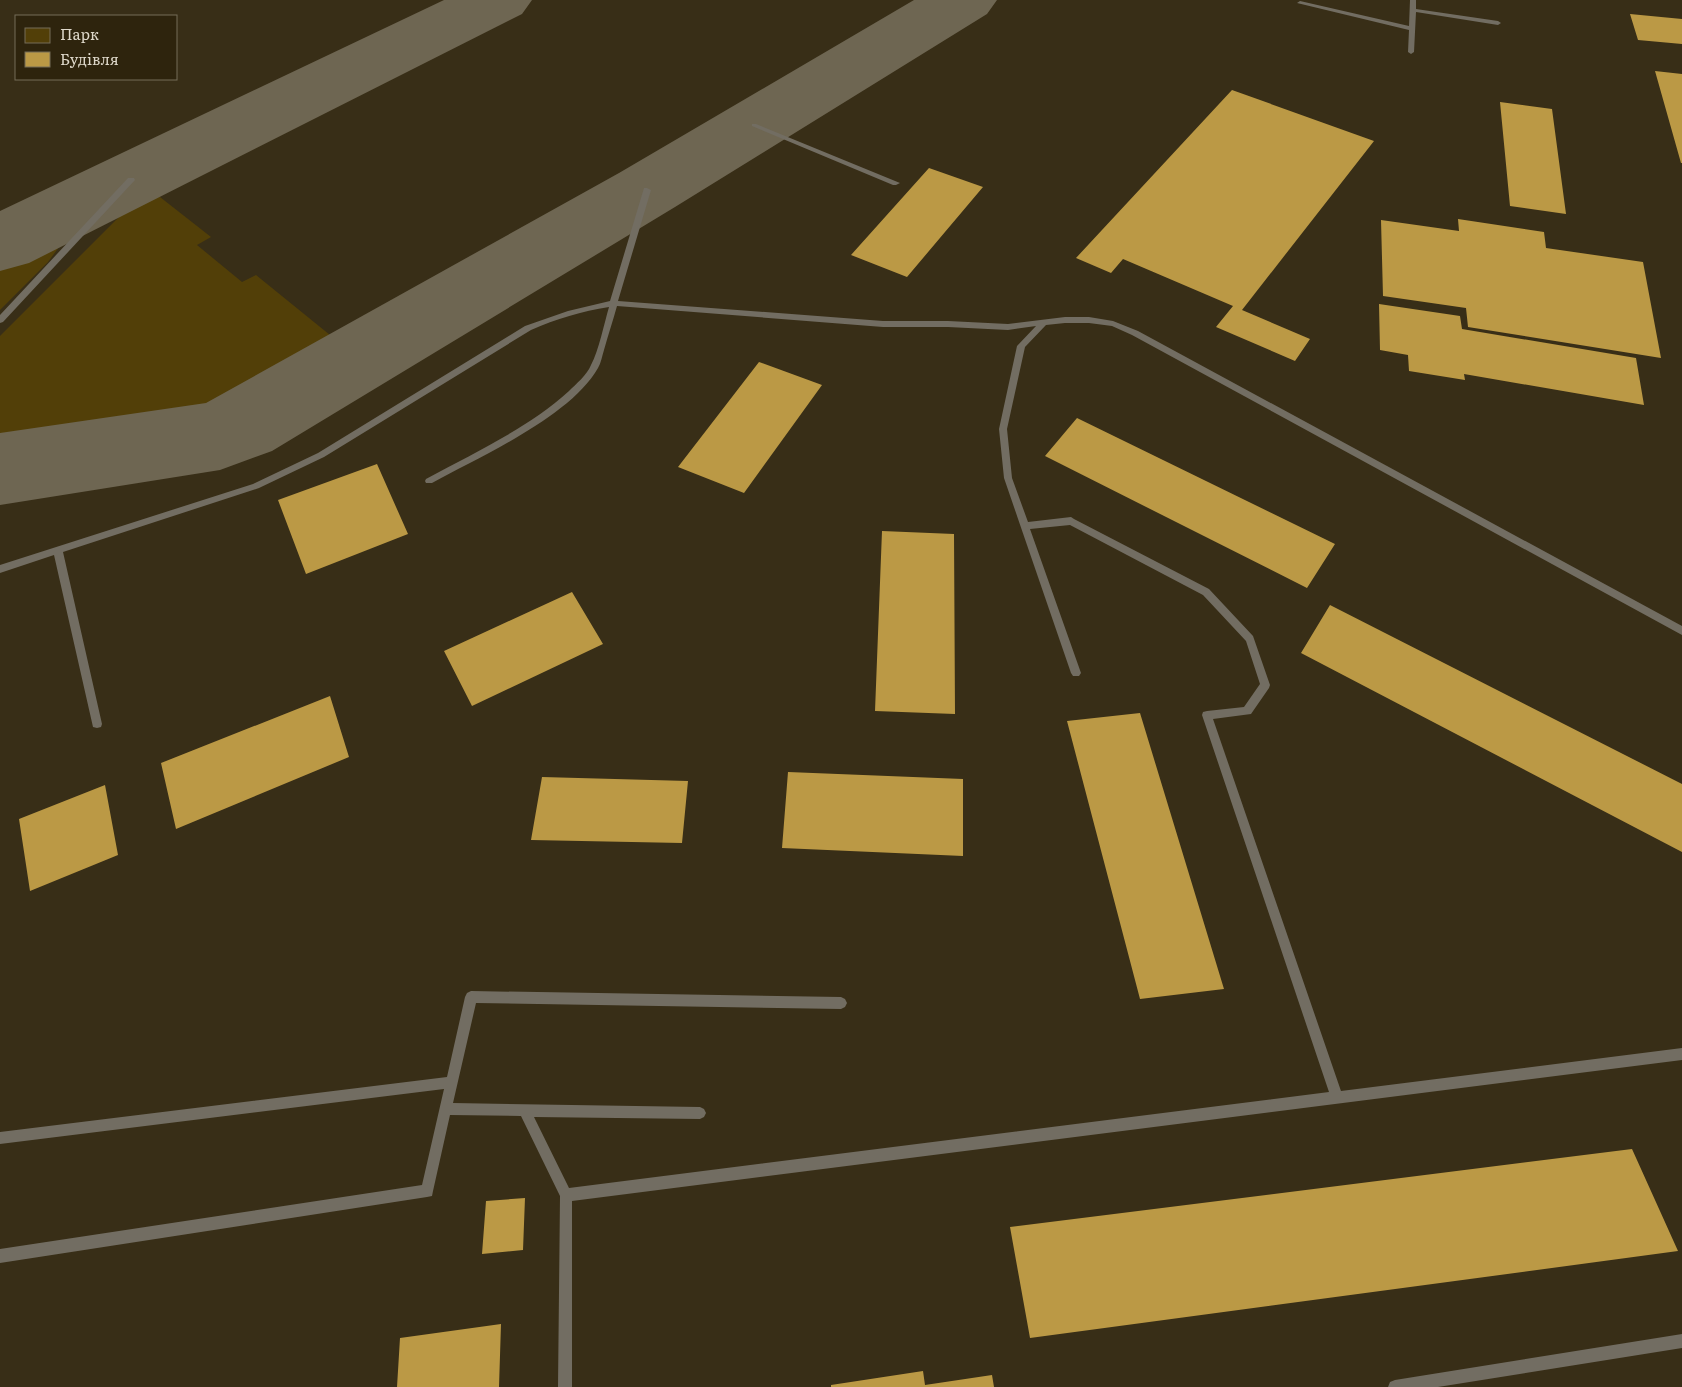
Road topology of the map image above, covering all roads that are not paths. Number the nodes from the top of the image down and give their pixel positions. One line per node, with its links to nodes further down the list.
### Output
1 (1413, 0): 3 (lane)
2 (1300, 3): 5 (lane)
3 (1412, 10): 4 (lane); 5 (lane)
4 (1498, 23)
5 (1412, 28): 6 (lane)
6 (1411, 52)
7 (754, 125): 9 (lane)
8 (131, 180): 12 (lane)
9 (896, 183)
10 (647, 190): 11 (lane)
11 (616, 303): 13 (lane); 14 (lane); 16 (lane)
12 (0, 320)
13 (1043, 324): 15 (lane); 18 (lane)
14 (429, 480)
15 (1025, 526): 19 (lane); 24 (lane)
16 (58, 550): 17 (lane); 20 (lane)
17 (0, 569)
18 (1682, 631)
19 (1076, 673)
20 (97, 724)
21 (841, 1003): 23 (lane)
22 (1682, 1054): 24 (lane)
23 (452, 1082): 25 (lane); 28 (lane)
24 (1337, 1098): 29 (lane)
25 (446, 1109): 26 (lane); 30 (lane)
26 (524, 1110): 27 (lane); 29 (lane)
27 (700, 1114)
28 (0, 1138)
29 (566, 1195): 32 (lane)
30 (0, 1256)
31 (1682, 1341): 33 (lane)
32 (565, 1387)
33 (1395, 1387)

